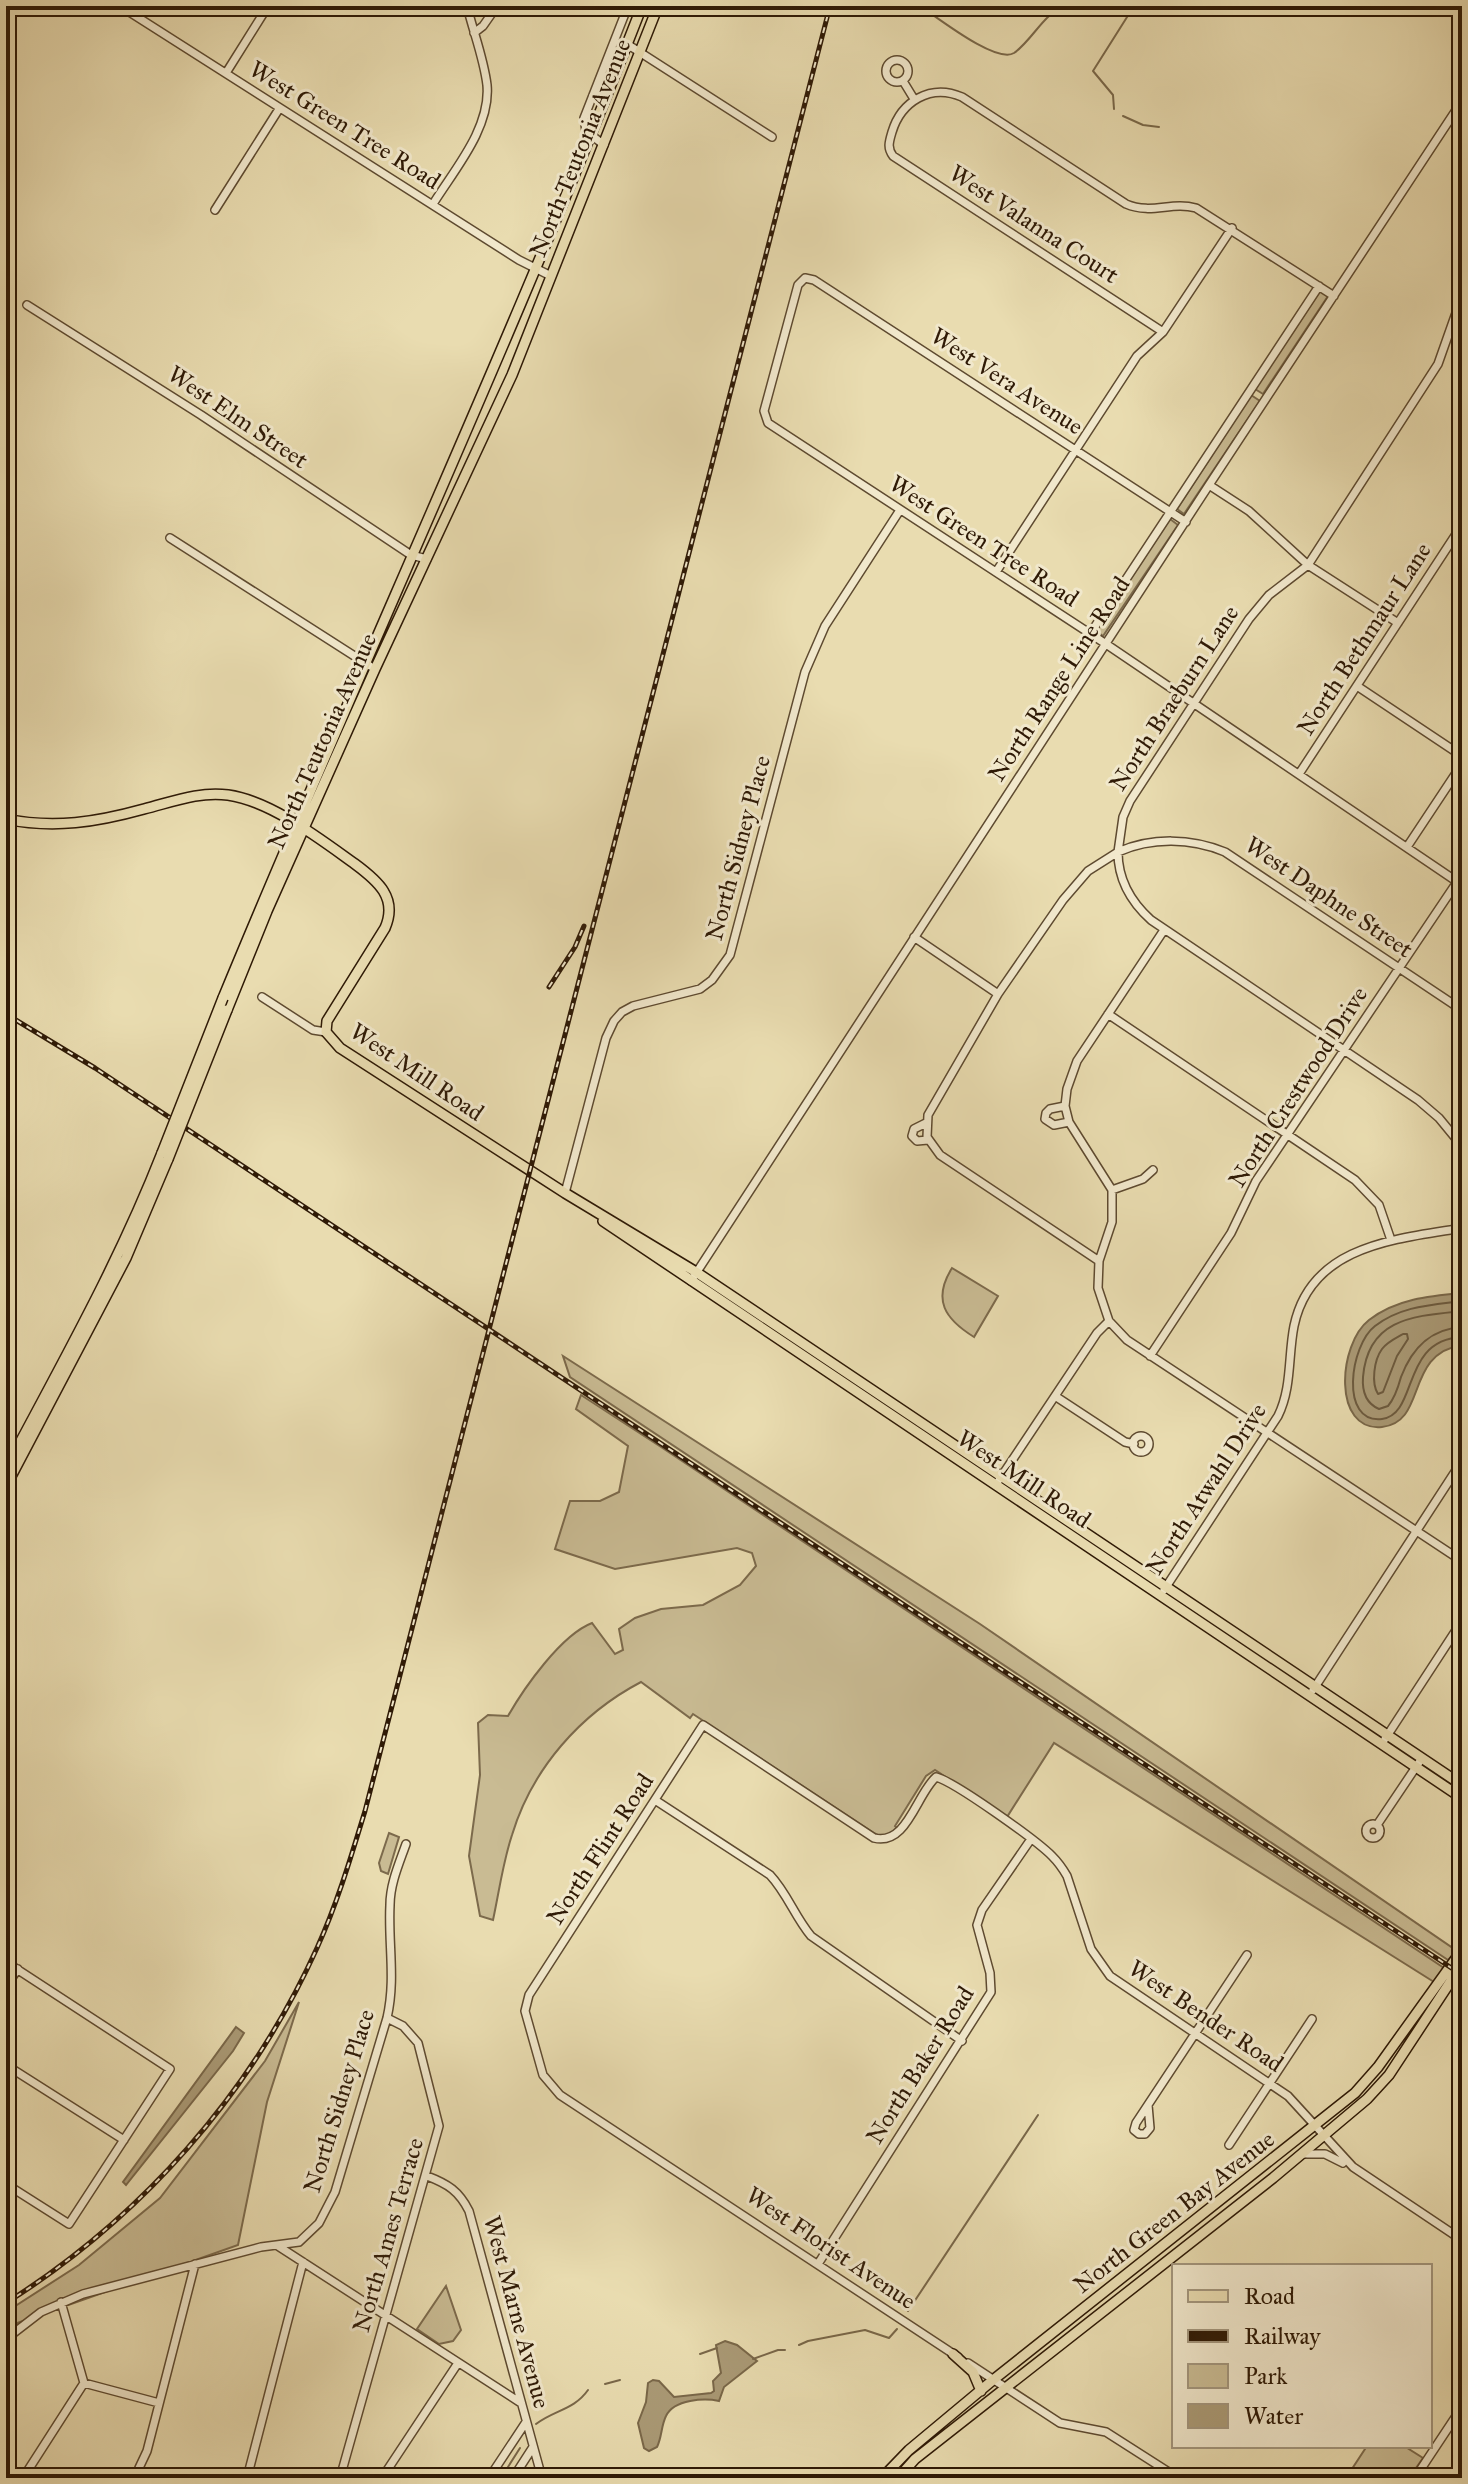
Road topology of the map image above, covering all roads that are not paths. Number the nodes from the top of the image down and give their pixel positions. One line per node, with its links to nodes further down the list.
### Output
1 (120, 6): 11 (street, West Green Tree Road)
2 (268, 6): 11 (street)
3 (467, 6): 8 (street)
4 (497, 6): 8 (street)
5 (628, 6): 16 (street, North Teutonia Avenue)
6 (642, 6): 9 (main road, North Teutonia Avenue)
7 (658, 6): 10 (main road, North Teutonia Avenue)
8 (474, 33): 19 (street)
9 (627, 44): 10 (street); 16 (main road, North Teutonia Avenue)
10 (640, 52): 17 (street); 18 (main road, North Teutonia Avenue)
11 (226, 73): 15 (street, West Green Tree Road)
12 (903, 81): 13 (street)
13 (914, 99): 21 (street); 31 (street, West Valanna Court)
14 (1462, 101): 26 (street, North Range Line Road)
15 (279, 109): 19 (street, West Green Tree Road); 20 (street)
16 (592, 137): 18 (street); 22 (main road, North Teutonia Avenue)
17 (772, 137)
18 (604, 145): 23 (main road, North Teutonia Avenue)
19 (433, 204): 22 (street, West Green Tree Road)
20 (215, 210)
21 (1232, 228): 25 (street); 31 (street)
22 (537, 270): 23 (street, West Green Tree Road); 41 (main road, North Teutonia Avenue)
23 (551, 276): 42 (main road, North Teutonia Avenue)
24 (805, 278): 34 (street, West Vera Avenue); 36 (street, West Green Tree Road)
25 (1319, 286): 26 (street); 32 (street)
26 (1334, 296): 33 (street, North Range Line Road)
27 (1462, 296): 29 (street, North Braeburn Lane)
28 (27, 305): 41 (street, West Elm Street)
29 (1452, 322): 30 (street); 43 (street, North Braeburn Lane)
30 (1462, 326)
31 (1163, 332): 34 (street)
32 (1251, 391): 33 (street); 37 (street)
33 (1265, 400): 35 (street, North Range Line Road)
34 (1077, 450): 37 (street, West Vera Avenue); 44 (street)
35 (1209, 485): 38 (street, North Range Line Road); 43 (street)
36 (900, 510): 44 (street, West Green Tree Road); 79 (street, North Sidney Place)
37 (1171, 512): 38 (street, West Vera Avenue); 46 (street)
38 (1186, 522): 47 (street, North Range Line Road)
39 (1462, 525): 45 (street, North Bethmaur Lane)
40 (170, 538): 48 (street)
41 (411, 555): 42 (street, West Elm Street); 48 (main road, North Teutonia Avenue)
42 (427, 559): 49 (main road, North Teutonia Avenue)
43 (1308, 565): 45 (street); 51 (street, North Braeburn Lane)
44 (996, 572): 46 (street, West Green Tree Road)
45 (1398, 623): 50 (street, North Bethmaur Lane)
46 (1090, 634): 47 (street, West Green Tree Road)
47 (1106, 644): 51 (street, West Green Tree Road); 62 (street, North Range Line Road)
48 (364, 662): 49 (street); 56 (main road, North Teutonia Avenue)
49 (375, 669): 57 (main road, North Teutonia Avenue)
50 (1357, 686): 52 (street); 54 (street, North Bethmaur Lane)
51 (1194, 704): 54 (street, West Green Tree Road); 59 (street, North Braeburn Lane)
52 (1462, 756)
53 (1462, 764): 58 (street)
54 (1299, 774): 58 (street, West Green Tree Road)
55 (6, 819): 56 (main road, West Mill Road)
56 (294, 824): 57 (main road, West Mill Road); 76 (main road, North Teutonia Avenue, bridge)
57 (304, 831): 68 (main road, West Mill Road); 76 (main road, North Teutonia Avenue, bridge)
58 (1407, 847): 60 (street, West Green Tree Road)
59 (1118, 852): 61 (street); 63 (street, West Daphne Street); 64 (street)
60 (1459, 884): 63 (street, North Crestwood Drive)
61 (1164, 930): 67 (street); 69 (street)
62 (914, 937): 64 (street); 83 (street, North Range Line Road)
63 (1399, 968): 66 (street, West Daphne Street); 69 (street, North Crestwood Drive)
64 (998, 994): 72 (street)
65 (262, 997): 68 (street)
66 (1462, 1010)
67 (1108, 1014): 70 (street); 73 (street)
68 (326, 1032): 79 (main road, West Mill Road)
69 (1344, 1050): 73 (street, North Crestwood Drive); 75 (street)
70 (1065, 1106): 71 (street); 71 (street)
71 (1069, 1122): 78 (street)
72 (926, 1123): 74 (street); 74 (street)
73 (1287, 1135): 81 (street); 85 (street, North Crestwood Drive)
74 (928, 1140): 82 (street)
75 (1462, 1146)
76 (165, 1156): 90 (main road, North Teutonia Avenue); 92 (main road, North Teutonia Avenue)
77 (1153, 1170): 78 (street)
78 (1112, 1190): 82 (street)
79 (565, 1193): 83 (main road, West Mill Road)
80 (1462, 1228): 81 (street, North Atwahl Drive)
81 (1391, 1240): 87 (street, North Atwahl Drive)
82 (1099, 1261): 84 (street)
83 (694, 1276): 91 (main road, West Mill Road)
84 (1109, 1321): 85 (street); 86 (street)
85 (1150, 1356): 87 (street)
86 (1055, 1396): 88 (street); 91 (street)
87 (1267, 1435): 93 (street); 95 (street, North Atwahl Drive)
88 (1134, 1444)
89 (1462, 1461): 93 (street)
90 (6, 1469)
91 (999, 1480): 95 (main road, West Mill Road)
92 (6, 1486)
93 (1417, 1532): 94 (street); 97 (street)
94 (1462, 1561)
95 (1164, 1591): 97 (main road, West Mill Road)
96 (1462, 1621): 99 (street)
97 (1312, 1691): 99 (main road, West Mill Road)
98 (703, 1725): 103 (street, North Flint Road); 105 (street, West Bender Road)
99 (1385, 1739): 100 (main road, West Mill Road); 101 (main road, West Mill Road)
100 (1422, 1758): 101 (street); 102 (main road, West Mill Road)
101 (1416, 1767): 102 (main road, West Mill Road); 104 (street)
102 (1460, 1788)
103 (655, 1800): 113 (street, North Flint Road); 117 (street)
104 (1377, 1825)
105 (1031, 1839): 116 (street, West Bender Road); 117 (street, North Baker Road)
106 (406, 1844): 114 (street, North Sidney Place)
107 (1462, 1950): 121 (main road, North Green Bay Avenue)
108 (1247, 1955): 116 (street)
109 (6, 1962): 111 (street)
110 (1462, 1964): 122 (main road, North Green Bay Avenue)
111 (18, 1969): 112 (street); 123 (street)
112 (6, 1986)
113 (529, 1995): 133 (street, West Florist Avenue)
114 (387, 2018): 127 (street, North Ames Terrace); 130 (street, North Sidney Place)
115 (1312, 2019): 119 (street)
116 (1196, 2034): 119 (street, West Bender Road); 120 (street)
117 (962, 2041): 133 (street, North Baker Road)
118 (6, 2065): 123 (street)
119 (1270, 2083): 121 (street, West Bender Road); 124 (street)
120 (1148, 2105)
121 (1314, 2127): 122 (street, West Bender Road); 136 (main road, North Green Bay Avenue)
122 (1323, 2137): 125 (main road, North Green Bay Avenue); 126 (street, West Bender Road)
123 (124, 2140): 128 (street)
124 (1229, 2145)
125 (1303, 2154): 126 (street); 139 (main road, North Green Bay Avenue)
126 (1353, 2167): 129 (street, West Bender Road)
127 (427, 2176): 135 (street, North Ames Terrace); 148 (street, West Marne Avenue)
128 (6, 2184)
129 (1462, 2240)
130 (278, 2246): 131 (street); 132 (street, North Sidney Place)
131 (303, 2262): 135 (street); 155 (street)
132 (195, 2264): 134 (street, North Sidney Place); 147 (street)
133 (818, 2264): 141 (street, West Florist Avenue)
134 (61, 2302): 137 (street, North Sidney Place); 144 (street)
135 (384, 2315): 142 (street); 156 (street, North Ames Terrace)
136 (1055, 2331): 138 (main road, North Green Bay Avenue); 139 (main road)
137 (6, 2339)
138 (1045, 2339): 140 (main road); 143 (main road, North Green Bay Avenue)
139 (1065, 2343): 140 (main road, North Green Bay Avenue)
140 (1054, 2351): 145 (main road, North Green Bay Avenue)
141 (953, 2354): 143 (street, West Florist Avenue); 146 (main road)
142 (458, 2363): 148 (street); 157 (street)
143 (993, 2380): 145 (street, West Florist Avenue); 146 (main road, North Green Bay Avenue)
144 (84, 2383): 147 (street); 153 (street)
145 (1005, 2388): 162 (main road, North Green Bay Avenue); 163 (street, West Florist Avenue)
146 (981, 2391): 161 (main road, North Green Bay Avenue)
147 (159, 2403): 154 (street)
148 (521, 2403): 150 (street, West Marne Avenue)
149 (1462, 2407): 152 (street)
150 (526, 2422): 151 (street, West Marne Avenue); 158 (street)
151 (533, 2447): 159 (street); 160 (street, West Marne Avenue)
152 (1416, 2476): 164 (street)
153 (23, 2478)
154 (134, 2478)
155 (247, 2478)
156 (340, 2478)
157 (382, 2478)
158 (489, 2478)
159 (513, 2478)
160 (542, 2478)
161 (882, 2478)
162 (898, 2478)
163 (1178, 2478)
164 (1395, 2478)

